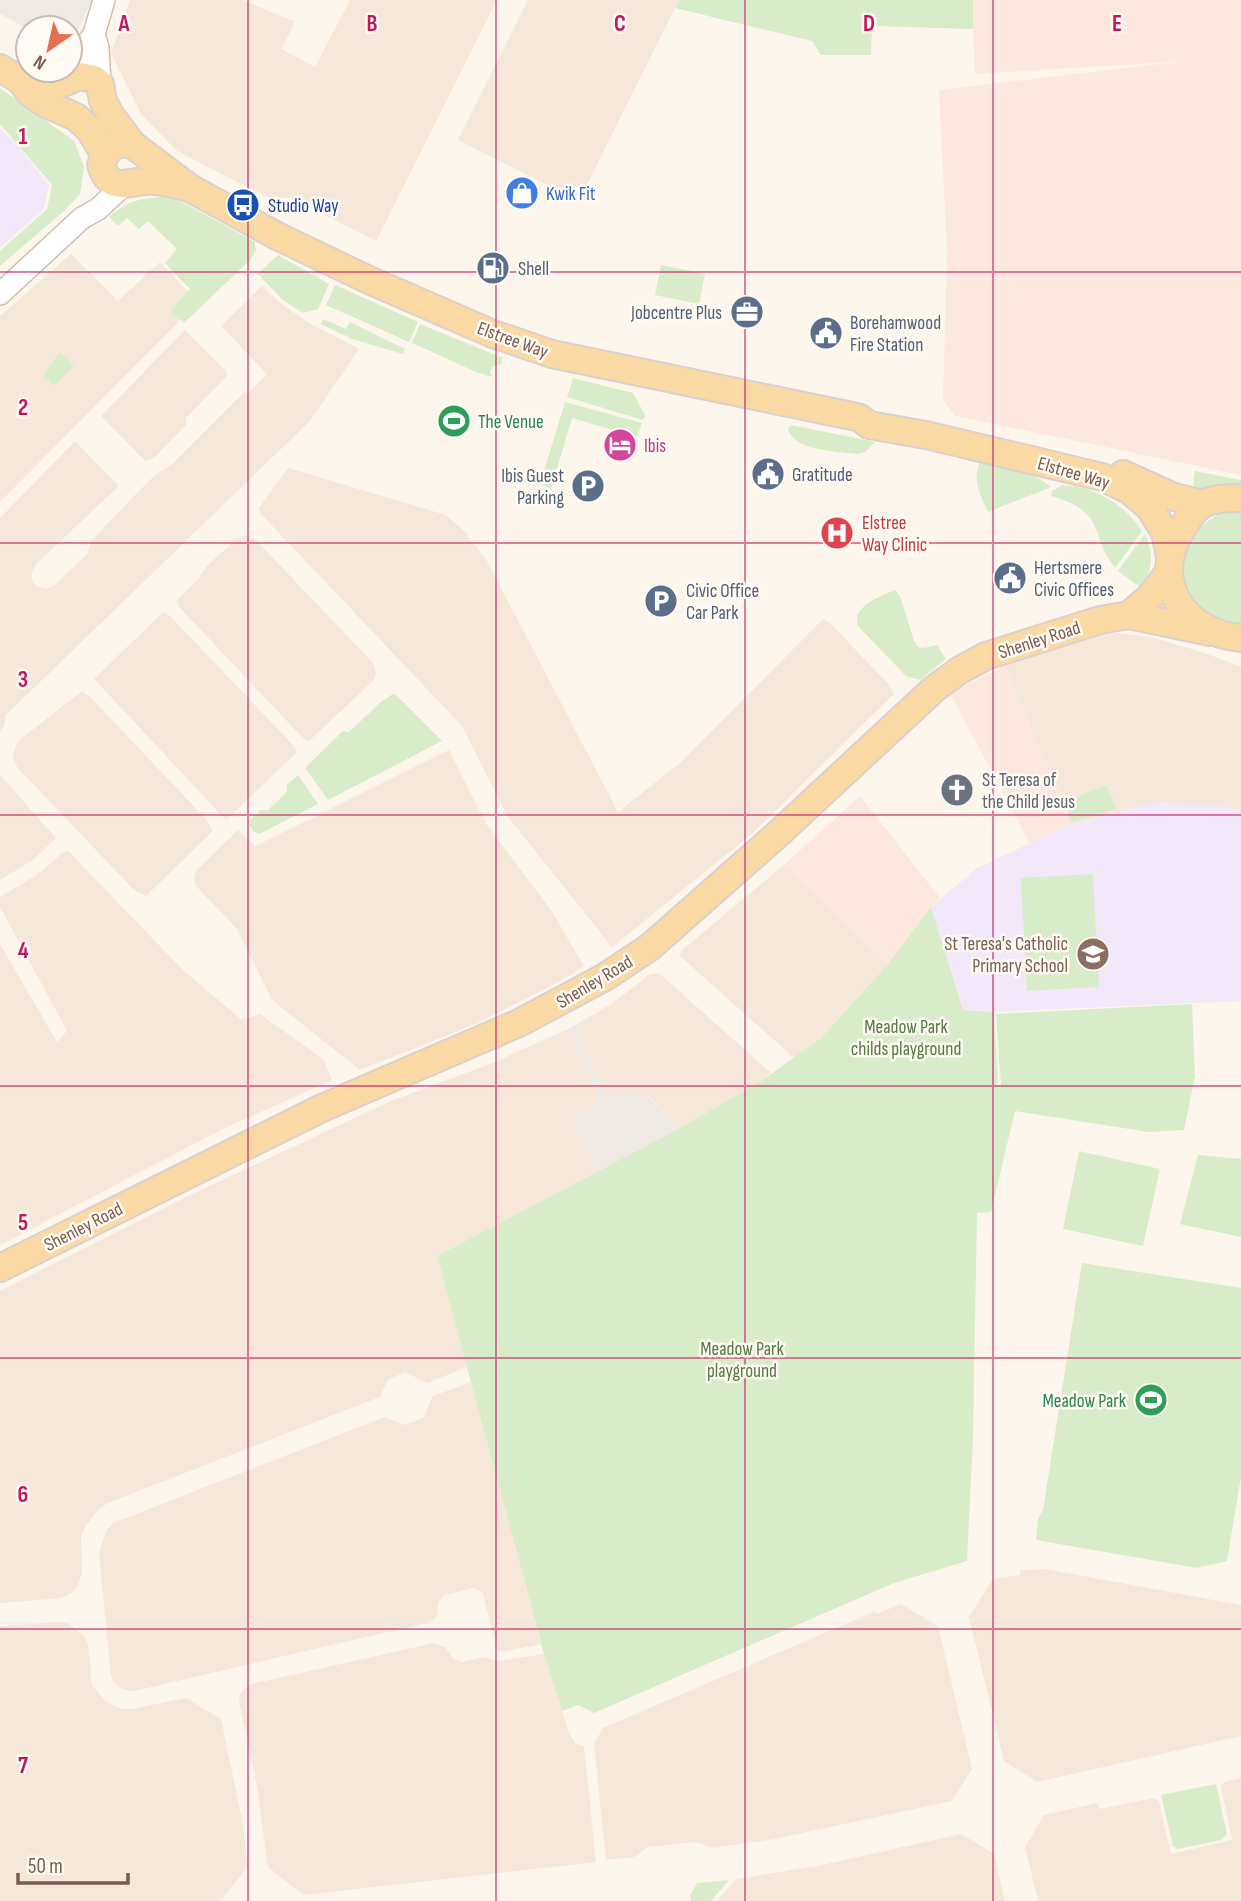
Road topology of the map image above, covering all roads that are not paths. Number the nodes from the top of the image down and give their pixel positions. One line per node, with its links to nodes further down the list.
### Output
1 (104, 0): 2 (street)
2 (94, 34): 3 (street); 7 (street)
3 (84, 49)
4 (10, 74): 8 (main road)
5 (84, 76): 7 (main road)
6 (67, 84): 8 (main road)
7 (102, 92): 8 (main road); 9 (main road, Elstree Way)
8 (71, 115): 10 (main road)
9 (135, 147): 10 (main road); 10 (main road); 11 (main road, Elstree Way)
10 (116, 174): 11 (main road, Elstree Way); 12 (street)
11 (190, 188): 13 (main road, Elstree Way)
12 (0, 293)
13 (860, 418): 15 (main road, Elstree Way); 16 (main road, Elstree Way)
14 (1241, 498): 15 (main road)
15 (1203, 504): 16 (main road)
16 (1170, 564): 17 (main road); 18 (main road, Elstree Way)
17 (1129, 615): 18 (main road, Shenley Road); 20 (main road, Shenley Road)
18 (1210, 632): 19 (main road, Shenley Road)
19 (1241, 638)
20 (0, 1268)

